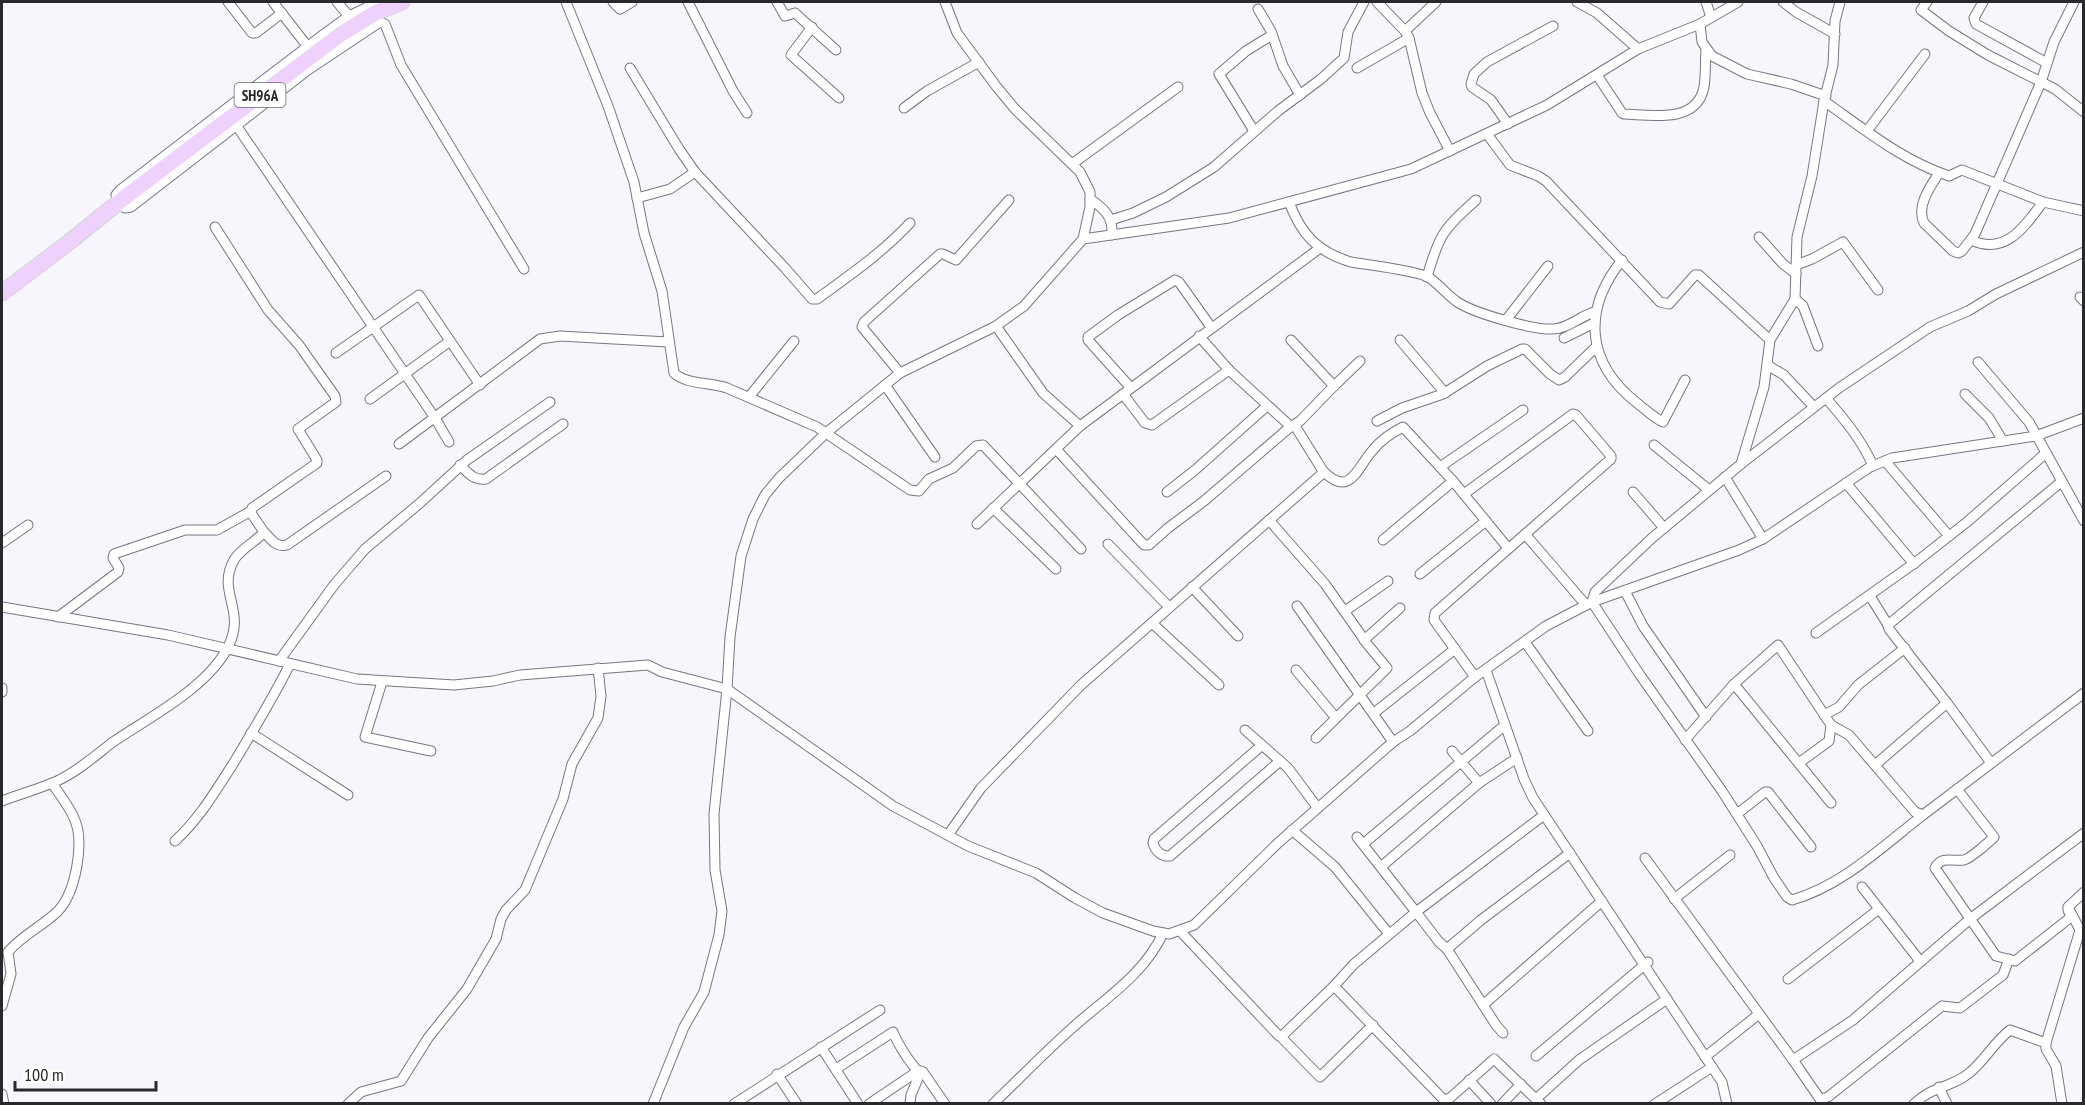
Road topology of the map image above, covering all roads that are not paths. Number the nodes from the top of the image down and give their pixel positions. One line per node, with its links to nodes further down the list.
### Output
1 (228, 2): 24 (street)
2 (273, 2): 24 (street)
3 (337, 2): 25 (street)
4 (378, 2): 25 (street)
5 (402, 2): 63 (main road, SH96A)
6 (566, 2): 61 (street)
7 (613, 2): 8 (street)
8 (632, 2)
9 (688, 2): 50 (street)
10 (777, 2): 29 (street)
11 (945, 2): 38 (street)
12 (1364, 2): 45 (street)
13 (1377, 2): 30 (street)
14 (1436, 2): 30 (street)
15 (1577, 2): 36 (street)
16 (1707, 2): 26 (street)
17 (1738, 2): 26 (street)
18 (1783, 2): 31 (street)
19 (1840, 2): 31 (street)
20 (1927, 2): 43 (street)
21 (1983, 2): 39 (street)
22 (2074, 2): 39 (street)
23 (1258, 9): 32 (street)
24 (282, 13): 33 (street)
25 (349, 16): 33 (street)
26 (1711, 17): 27 (street)
27 (1700, 24): 34 (street); 36 (street)
28 (1552, 26): 51 (street)
29 (812, 27): 35 (street); 46 (street)
30 (1407, 34): 41 (street); 56 (street)
31 (1835, 34): 47 (street)
32 (1272, 35): 45 (street); 53 (street)
33 (308, 47): 63 (street)
34 (1706, 49): 42 (street); 47 (street)
35 (836, 50)
36 (1638, 50): 42 (street)
37 (1925, 54): 54 (street)
38 (979, 63): 48 (street); 57 (street)
39 (2046, 63): 43 (street)
40 (630, 68): 58 (street)
41 (1357, 68)
42 (1598, 75): 51 (street)
43 (2041, 82): 49 (street); 60 (street)
44 (1178, 87): 57 (street)
45 (1300, 95): 53 (street)
46 (839, 98)
47 (1825, 99): 54 (street); 82 (street)
48 (904, 108)
49 (2084, 112)
50 (747, 113)
51 (1508, 124): 55 (street)
52 (236, 125): 63 (street); 81 (street); 90 (street)
53 (1254, 131): 69 (street)
54 (1867, 131): 59 (street)
55 (1486, 134): 56 (street); 79 (street)
56 (1450, 151): 66 (street)
57 (1072, 164): 62 (street)
58 (695, 172): 61 (street); 70 (street)
59 (1939, 173): 60 (street); 76 (street)
60 (1996, 184): 67 (street); 76 (street)
61 (637, 198): 100 (street)
62 (1090, 199): 69 (street); 75 (street)
63 (121, 200): 85 (main road, SH96A)
64 (1009, 200): 108 (street)
65 (1476, 200): 83 (street)
66 (1289, 202): 72 (street); 77 (street)
67 (2043, 202): 68 (street); 76 (street)
68 (2084, 211)
69 (1111, 220): 72 (street); 73 (street)
70 (910, 223)
71 (215, 227): 157 (street)
72 (1137, 232): 73 (street)
73 (1112, 235): 75 (street)
74 (1759, 237): 82 (street)
75 (1083, 239): 91 (street)
76 (1971, 240)
77 (1320, 248): 83 (street); 92 (street)
78 (2084, 252): 119 (street)
79 (1622, 261): 87 (street); 97 (street)
80 (1548, 266): 88 (street)
81 (524, 269)
82 (1796, 269): 84 (street); 86 (street)
83 (1427, 277): 88 (street)
84 (1878, 290)
85 (2, 293)
86 (1795, 299): 97 (street); 102 (street)
87 (1595, 312): 88 (street); 89 (street)
88 (1506, 320)
89 (1594, 323): 94 (street); 101 (street)
90 (372, 325): 98 (street); 103 (street); 109 (street)
91 (996, 326): 108 (street); 129 (street)
92 (1211, 327): 93 (street); 114 (street)
93 (1199, 336): 107 (street); 114 (street)
94 (1564, 338)
95 (1291, 340): 113 (street)
96 (1400, 340): 115 (street)
97 (1770, 340): 106 (street)
98 (450, 341): 109 (street); 111 (street)
99 (794, 341): 118 (street)
100 (668, 342): 111 (street); 118 (street)
101 (1597, 346): 110 (street); 115 (street)
102 (1818, 346)
103 (336, 353)
104 (1360, 361): 113 (street)
105 (1978, 362): 132 (street)
106 (1767, 365): 123 (street); 141 (street)
107 (1229, 370): 116 (street); 122 (street)
108 (900, 373): 112 (street)
109 (405, 374): 120 (street); 125 (street)
110 (1685, 380)
111 (480, 385): 125 (street)
112 (885, 385): 131 (street); 139 (street)
113 (1334, 386): 130 (street)
114 (1131, 388): 116 (street)
115 (1445, 393): 127 (street)
116 (1122, 394): 129 (street)
117 (1965, 394): 133 (street)
118 (749, 397): 131 (street)
119 (1826, 398): 123 (street); 143 (street)
120 (370, 399)
121 (550, 402): 142 (street)
122 (1267, 406): 130 (street); 153 (street)
123 (1814, 407): 141 (street)
124 (1523, 410): 144 (street)
125 (435, 418): 134 (street); 135 (street)
126 (2084, 418): 132 (street)
127 (1377, 421)
128 (563, 424): 142 (street)
129 (1080, 426): 137 (street)
130 (1292, 427): 137 (street); 145 (street)
131 (826, 433): 151 (street); 205 (street)
132 (2036, 436): 133 (street); 138 (street)
133 (2003, 441): 140 (street)
134 (449, 442)
135 (399, 444)
136 (1654, 445): 152 (street)
137 (1056, 449): 151 (street)
138 (2046, 453): 149 (street); 166 (street)
139 (934, 457)
140 (1886, 461): 143 (street); 166 (street)
141 (1741, 464): 147 (street)
142 (460, 465): 196 (street)
143 (1873, 466): 150 (street)
144 (1440, 467): 145 (street); 148 (street)
145 (1324, 472): 158 (street)
146 (387, 476): 164 (street)
147 (1725, 477): 152 (street); 167 (street)
148 (1453, 481): 155 (street); 168 (street)
149 (2061, 482): 160 (street); 188 (street)
150 (1846, 483): 167 (street); 173 (street)
151 (1018, 484): 156 (street); 172 (street)
152 (1709, 490): 163 (street)
153 (1167, 492)
154 (1633, 492): 163 (street)
155 (1464, 494): 159 (street); 165 (street)
156 (993, 508): 161 (street); 174 (street)
157 (251, 512): 164 (street); 186 (street)
158 (1269, 520): 177 (street); 185 (street)
159 (1486, 521): 171 (street); 175 (street)
160 (2084, 521)
161 (977, 524)
162 (28, 525): 169 (street)
163 (1664, 528): 180 (street)
164 (264, 532): 194 (street)
165 (1525, 534): 171 (street); 180 (street)
166 (1949, 536): 173 (street)
167 (1763, 539): 178 (street)
168 (1383, 540)
169 (2, 543)
170 (1108, 544): 183 (street)
171 (1508, 548): 195 (street)
172 (1081, 549)
173 (1914, 564): 179 (street)
174 (1056, 569)
175 (1420, 574)
176 (1388, 581): 185 (street)
177 (1192, 587): 183 (street); 190 (street)
178 (1625, 591): 180 (street); 211 (street)
179 (1870, 596): 188 (street); 189 (street)
180 (1589, 604): 192 (street); 219 (street)
181 (1297, 606): 207 (street)
182 (2, 607): 186 (street)
183 (1169, 607): 187 (street)
184 (1400, 608): 191 (street)
185 (1345, 611): 191 (street)
186 (58, 617): 194 (street)
187 (1152, 623): 204 (street); 242 (street)
188 (1888, 625): 193 (street)
189 (1816, 633)
190 (1238, 636)
191 (1364, 640): 207 (street)
192 (1525, 642): 200 (street); 216 (street)
193 (1905, 648): 208 (street); 210 (street)
194 (228, 649): 196 (street); 230 (street)
195 (1455, 650): 201 (street); 209 (street)
196 (279, 661): 197 (street)
197 (290, 663): 202 (street); 217 (street)
198 (598, 668): 202 (street); 205 (street); 292 (street)
199 (1296, 670): 212 (street)
200 (1486, 670): 201 (street); 213 (street)
201 (1475, 678): 220 (street)
202 (382, 682): 222 (street)
203 (1734, 684): 210 (street); 211 (street); 227 (street)
204 (1219, 685)
205 (727, 689): 242 (street); 293 (street)
206 (2084, 693): 228 (street)
207 (1361, 694): 209 (street); 212 (street)
208 (1947, 703): 228 (street); 229 (street)
209 (1374, 713): 220 (street)
210 (1824, 715): 214 (street)
211 (1707, 717): 219 (street)
212 (1336, 718): 218 (street)
213 (1505, 725): 224 (street); 226 (street)
214 (1831, 725): 227 (street); 229 (street)
215 (1245, 730): 221 (street)
216 (1588, 731)
217 (251, 734): 233 (street); 243 (street)
218 (1316, 738)
219 (1685, 740): 238 (street)
220 (1393, 742): 236 (street)
221 (1261, 746): 225 (street); 225 (street)
222 (431, 751)
223 (1452, 751): 226 (street)
224 (1517, 758): 231 (street); 237 (street)
225 (1280, 761): 236 (street)
226 (1462, 762): 231 (street); 248 (street)
227 (1799, 763): 235 (street)
228 (1991, 763): 232 (street)
229 (1875, 765): 239 (street)
230 (52, 783): 234 (street); 268 (street)
231 (1479, 783): 248 (street)
232 (1958, 789): 239 (street); 256 (street)
233 (348, 795)
234 (2, 801)
235 (1831, 803)
236 (1317, 807): 240 (street)
237 (1544, 814): 245 (street); 255 (street)
238 (1737, 814): 239 (street); 244 (street)
239 (1923, 814)
240 (1292, 830): 257 (street); 259 (street)
241 (2084, 833): 256 (street)
242 (948, 835): 258 (street)
243 (175, 842)
244 (1811, 847)
245 (1570, 853): 252 (street); 260 (street)
246 (1730, 855): 251 (street)
247 (1645, 858): 251 (street)
248 (1382, 867): 255 (street)
249 (1862, 887): 253 (street)
250 (2084, 892): 254 (street)
251 (1674, 899): 270 (street)
252 (1602, 902): 263 (street); 267 (street)
253 (1879, 909): 262 (street); 264 (street)
254 (2068, 910): 261 (street); 274 (street)
255 (1416, 912): 259 (street); 260 (street)
256 (1970, 920): 261 (street); 262 (street)
257 (1181, 932): 258 (street); 273 (street)
258 (1163, 933): 298 (street)
259 (1389, 934): 265 (street)
260 (1447, 950): 267 (street)
261 (2009, 959): 278 (street)
262 (1920, 961): 278 (street)
263 (1646, 964): 266 (street); 276 (street)
264 (1788, 979)
265 (1334, 986): 271 (street); 273 (street)
266 (1667, 999): 277 (street); 288 (street)
267 (1483, 1005): 272 (street)
268 (2, 1006)
269 (880, 1010): 275 (street)
270 (1759, 1014): 277 (street); 278 (street)
271 (1373, 1025): 273 (street); 283 (street)
272 (1503, 1033)
273 (1281, 1036)
274 (2046, 1043): 286 (street); 305 (street)
275 (821, 1047): 280 (street); 282 (street)
276 (1536, 1056)
277 (1705, 1057): 279 (street)
278 (1793, 1060)
279 (1712, 1067): 301 (street); 302 (street)
280 (836, 1069): 281 (street); 295 (street)
281 (920, 1071): 284 (street); 290 (street); 297 (street)
282 (777, 1074): 289 (street); 294 (street)
283 (1469, 1080): 285 (street); 299 (street)
284 (898, 1084): 290 (street); 296 (street)
285 (1521, 1084): 288 (street); 300 (street)
286 (1939, 1087): 303 (street); 304 (street)
287 (2, 1094): 291 (street)
288 (1538, 1101)
289 (796, 1103)
290 (911, 1103)
291 (4, 1104)
292 (348, 1104)
293 (653, 1104)
294 (734, 1104)
295 (858, 1104)
296 (869, 1104)
297 (945, 1104)
298 (993, 1104)
299 (1491, 1104)
300 (1502, 1104)
301 (1655, 1104)
302 (1727, 1104)
303 (1914, 1104)
304 (1947, 1104)
305 (2062, 1104)

